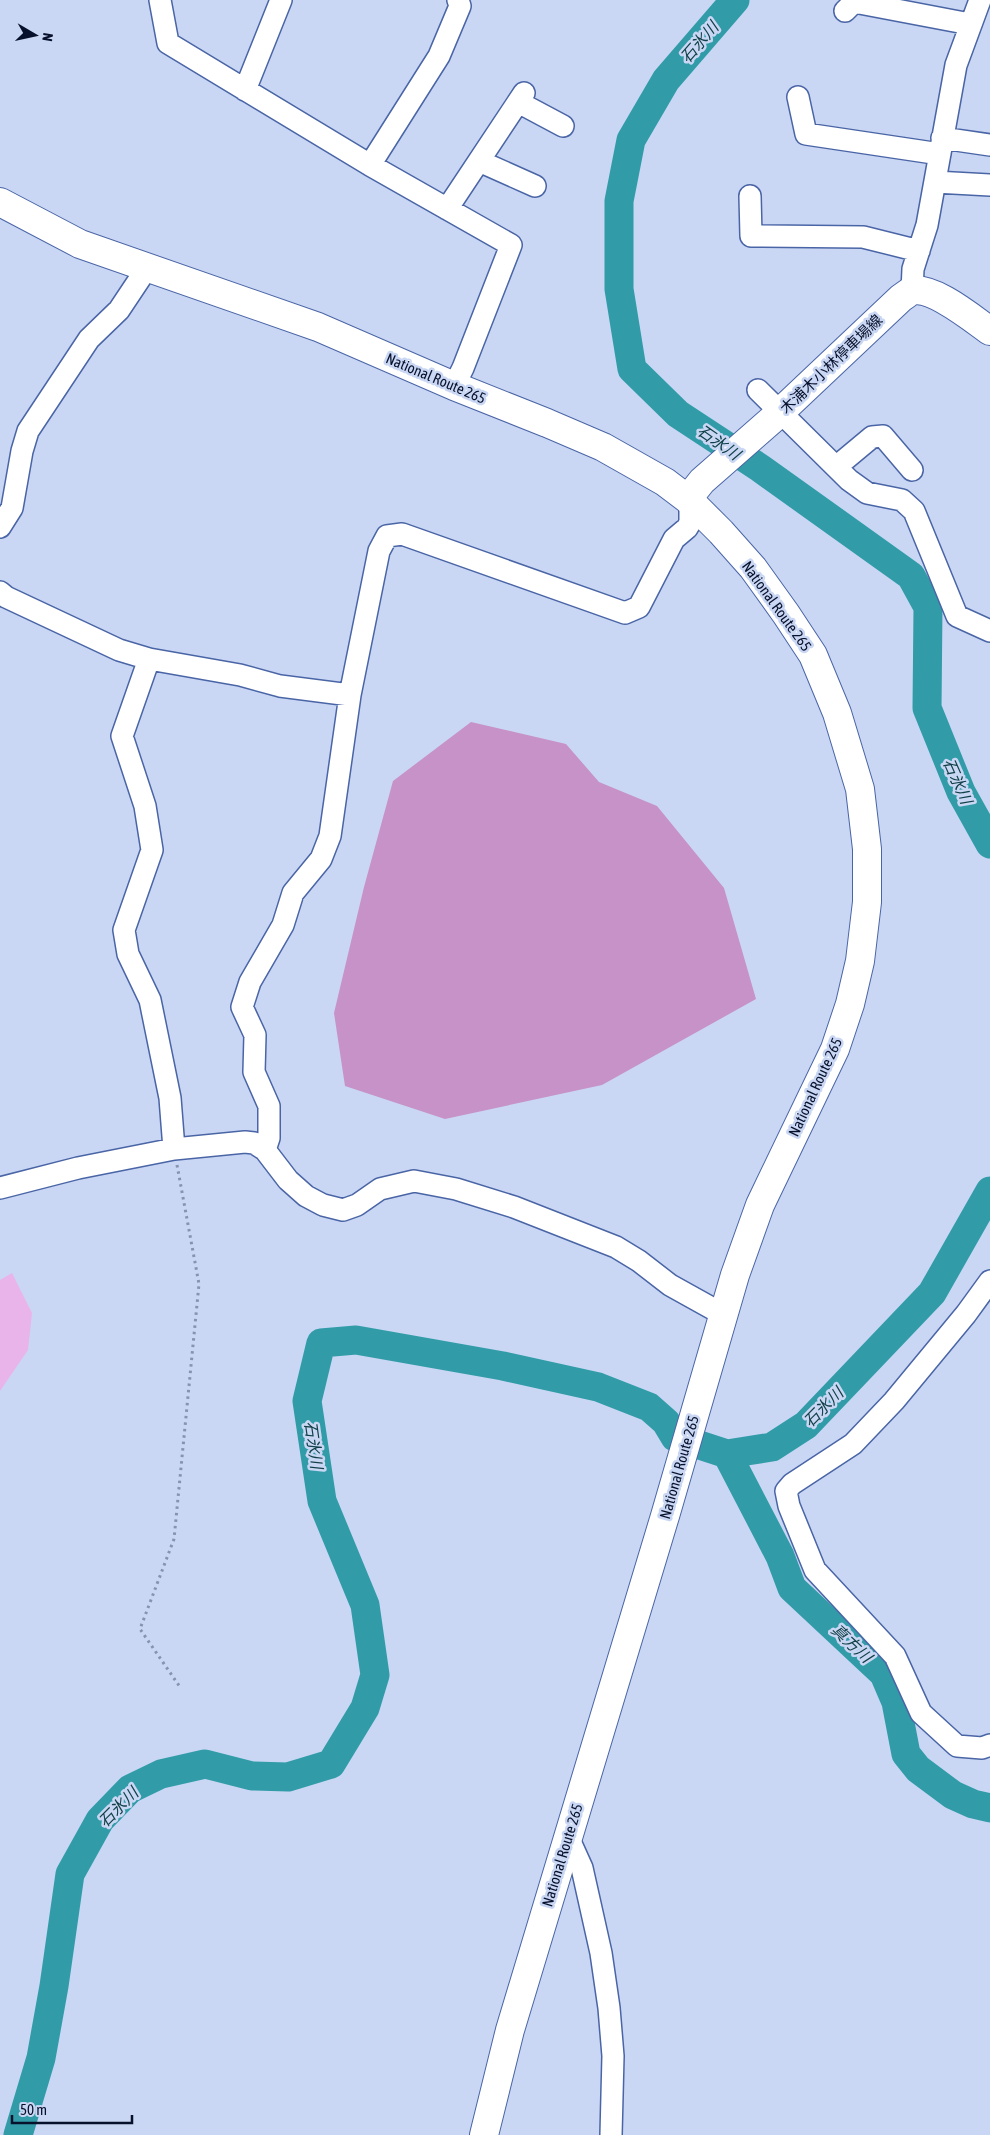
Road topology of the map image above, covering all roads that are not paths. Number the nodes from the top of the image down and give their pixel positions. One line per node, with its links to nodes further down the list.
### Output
1 (160, 0): 8 (street)
2 (282, 0): 8 (street)
3 (458, 0): 14 (street)
4 (980, 0): 7 (street)
5 (893, 5): 6 (street); 7 (street)
6 (845, 11)
7 (970, 24): 12 (street)
8 (245, 90): 14 (street)
9 (798, 97): 12 (street)
10 (563, 126): 13 (street)
11 (990, 145): 12 (street)
12 (941, 146): 15 (street)
13 (479, 161): 17 (street); 20 (street)
14 (370, 165): 20 (street)
15 (935, 182): 16 (street); 21 (street)
16 (990, 185)
17 (535, 186)
18 (750, 196): 21 (street)
19 (0, 202): 22 (main road, National Route 265)
20 (448, 209): 25 (street)
21 (919, 251): 23 (street)
22 (147, 268): 25 (main road, National Route 265); 31 (street)
23 (912, 291): 24 (main road); 27 (main road, 木浦木小林停車場線)
24 (990, 331)
25 (454, 386): 30 (main road, National Route 265)
26 (758, 390): 27 (street)
27 (779, 414): 28 (street); 30 (main road, 木浦木小林停車場線)
28 (836, 467): 29 (street); 33 (street)
29 (912, 470)
30 (696, 491): 35 (street); 40 (main road, National Route 265)
31 (0, 527)
32 (0, 592): 34 (street)
33 (990, 631)
34 (149, 659): 35 (street); 36 (street)
35 (350, 694): 37 (street)
36 (174, 1149): 37 (street); 38 (street)
37 (265, 1150): 40 (street)
38 (0, 1188)
39 (990, 1282): 41 (street)
40 (724, 1315): 42 (main road, National Route 265)
41 (990, 1745)
42 (568, 1837): 43 (main road, National Route 265); 44 (street)
43 (484, 2135)
44 (611, 2135)

